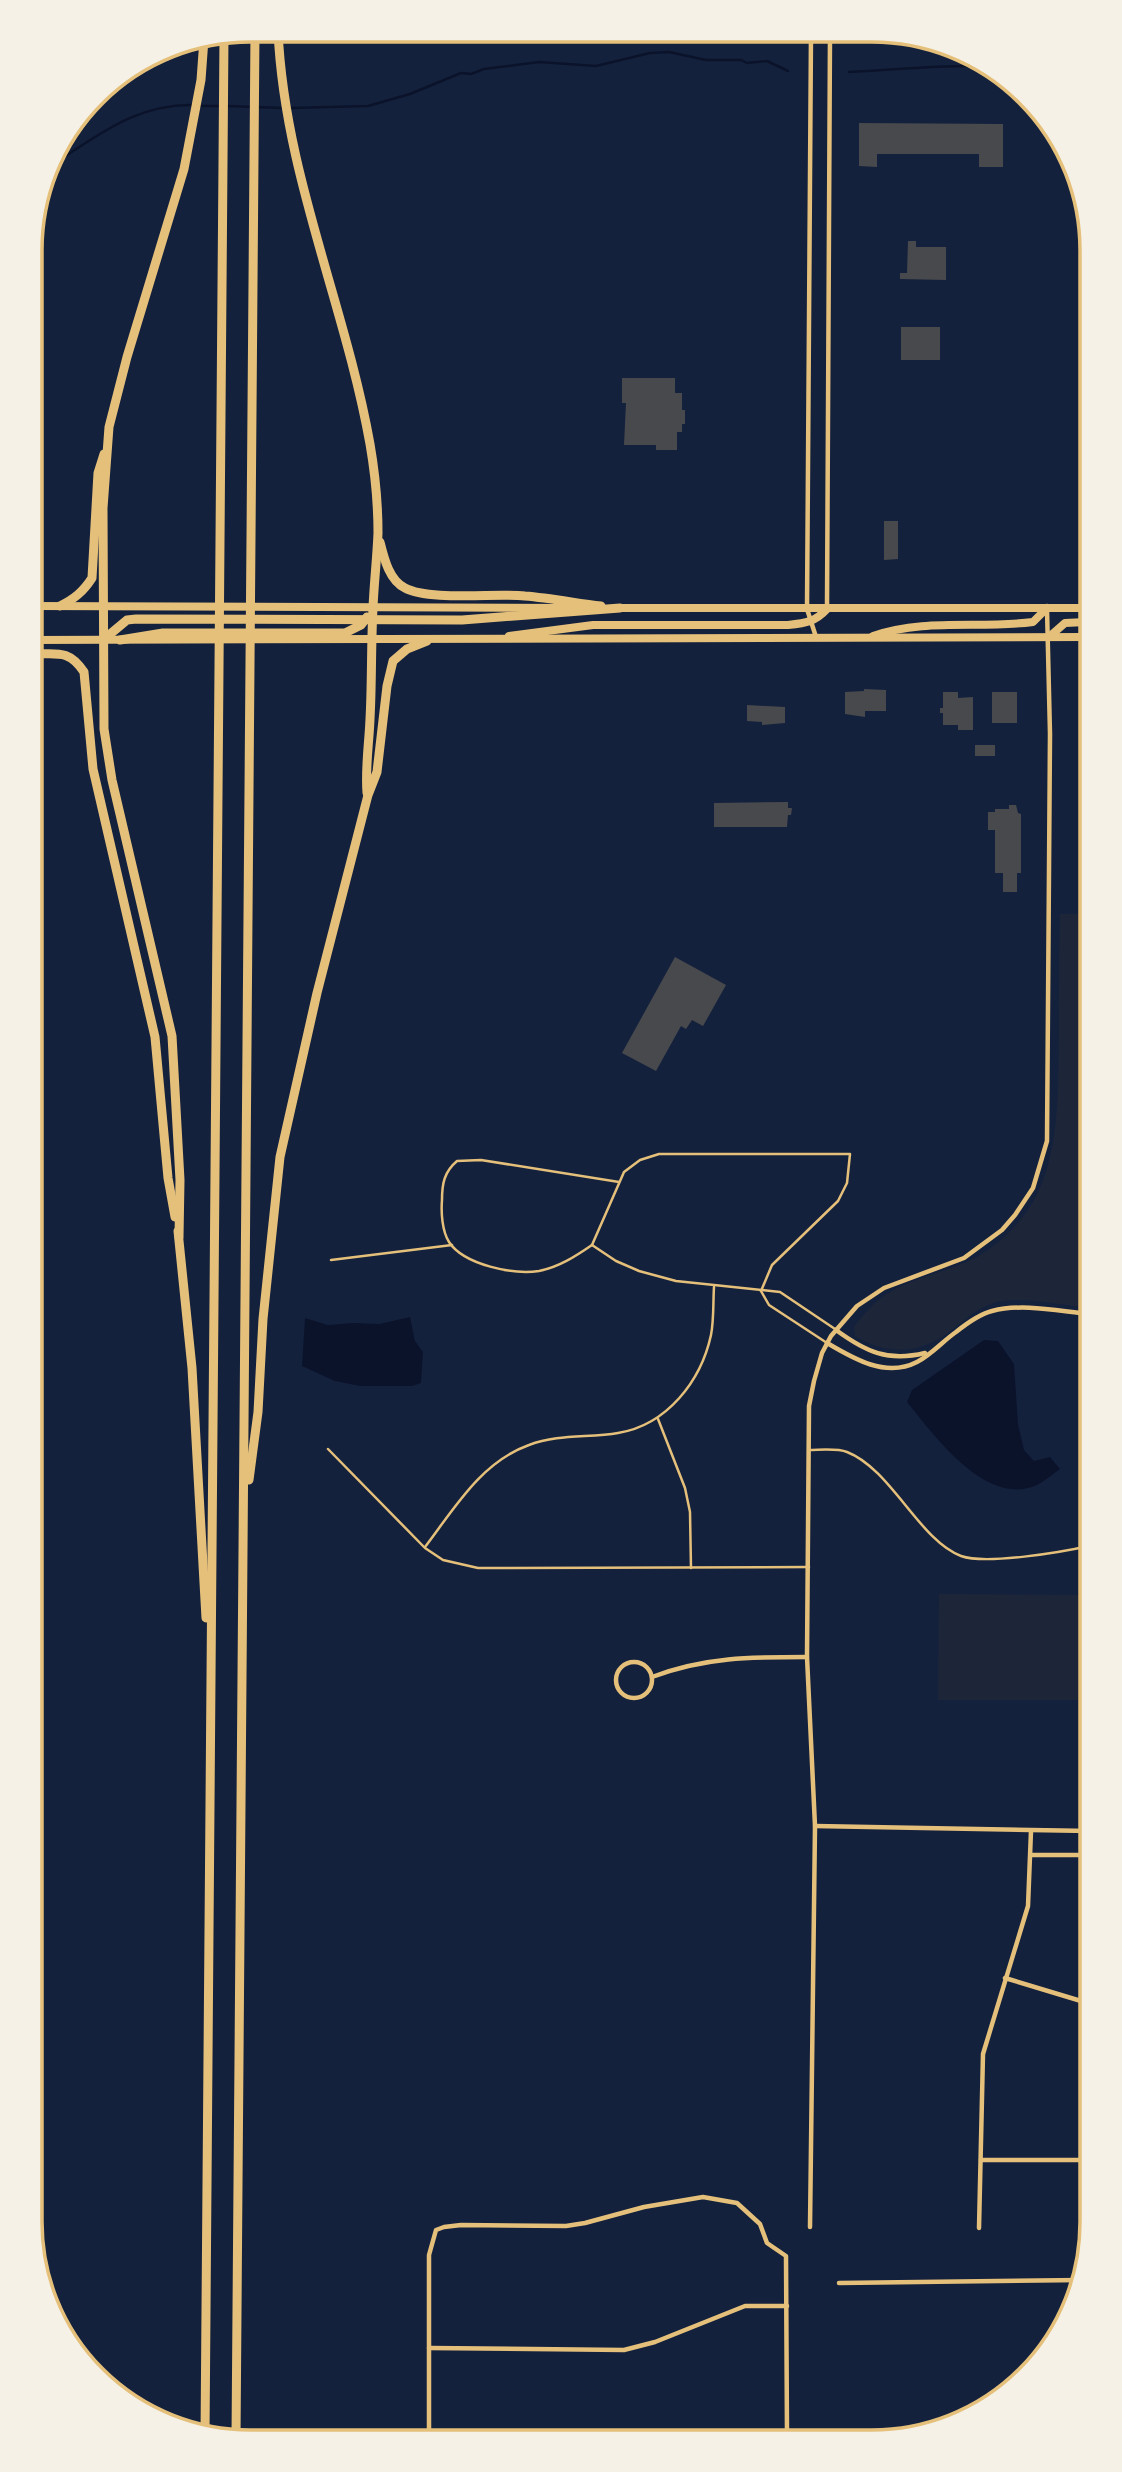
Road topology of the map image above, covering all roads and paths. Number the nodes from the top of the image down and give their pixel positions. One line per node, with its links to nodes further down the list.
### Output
1 (255, 42): 48 (highway)
2 (279, 42): 8 (highway)
3 (811, 42): 16 (street)
4 (830, 42): 17 (street)
5 (224, 44): 55 (highway)
6 (203, 48): 7 (highway)
7 (107, 445): 10 (highway); 11 (highway)
8 (378, 533): 12 (highway); 13 (highway)
9 (42, 606): 10 (main road)
10 (60, 606): 11 (main road)
11 (103, 606): 12 (main road); 27 (highway)
12 (373, 607): 13 (main road); 18 (highway)
13 (620, 608): 16 (main road); 18 (highway)
14 (1047, 608): 15 (main road); 17 (main road); 22 (street); 25 (main road)
15 (1080, 608)
16 (807, 609): 17 (main road); 19 (street)
17 (827, 609): 19 (main road)
18 (368, 620): 21 (highway); 27 (highway); 29 (highway)
19 (810, 622): 24 (street); 30 (main road)
20 (1080, 622): 22 (main road)
21 (283, 636): 28 (highway); 29 (main road)
22 (1049, 637): 23 (main road); 25 (main road); 42 (street)
23 (1080, 637)
24 (816, 638): 25 (main road); 30 (main road)
25 (867, 638)
26 (42, 640): 27 (main road)
27 (103, 640): 28 (main road); 35 (highway)
28 (120, 640)
29 (372, 640): 31 (main road); 33 (highway)
30 (485, 640): 31 (main road)
31 (426, 641): 33 (highway)
32 (42, 654): 35 (highway)
33 (368, 795): 48 (highway)
34 (620, 1182): 36 (lane); 37 (lane); 40 (lane)
35 (179, 1237): 55 (highway)
36 (452, 1245): 37 (lane); 38 (lane)
37 (592, 1245): 39 (lane)
38 (331, 1260)
39 (714, 1287): 40 (lane); 45 (lane)
40 (761, 1292): 42 (lane); 43 (lane)
41 (1080, 1313): 44 (street)
42 (836, 1330): 43 (street); 44 (street)
43 (827, 1343): 44 (street); 47 (street)
44 (930, 1352)
45 (658, 1418): 50 (lane); 52 (lane)
46 (328, 1450): 50 (lane)
47 (809, 1450): 49 (lane); 51 (street)
48 (243, 1517): 72 (highway)
49 (1080, 1547)
50 (425, 1548): 52 (lane)
51 (809, 1567): 52 (lane); 53 (street)
52 (691, 1568)
53 (807, 1657): 54 (street); 56 (street)
54 (652, 1677): 54 (street)
55 (211, 1689): 71 (highway)
56 (815, 1826): 57 (street); 65 (street)
57 (1031, 1831): 58 (street); 59 (street)
58 (1080, 1831)
59 (1032, 1855): 60 (street); 61 (street)
60 (1080, 1855)
61 (1005, 1978): 62 (street); 63 (street)
62 (1080, 2001)
63 (981, 2160): 64 (street); 66 (street)
64 (1080, 2160)
65 (810, 2227)
66 (979, 2228)
67 (1071, 2280): 68 (street)
68 (839, 2283)
69 (787, 2306): 70 (street); 70 (street); 74 (street)
70 (429, 2347): 73 (street)
71 (205, 2425)
72 (236, 2429)
73 (429, 2430)
74 (787, 2430)

